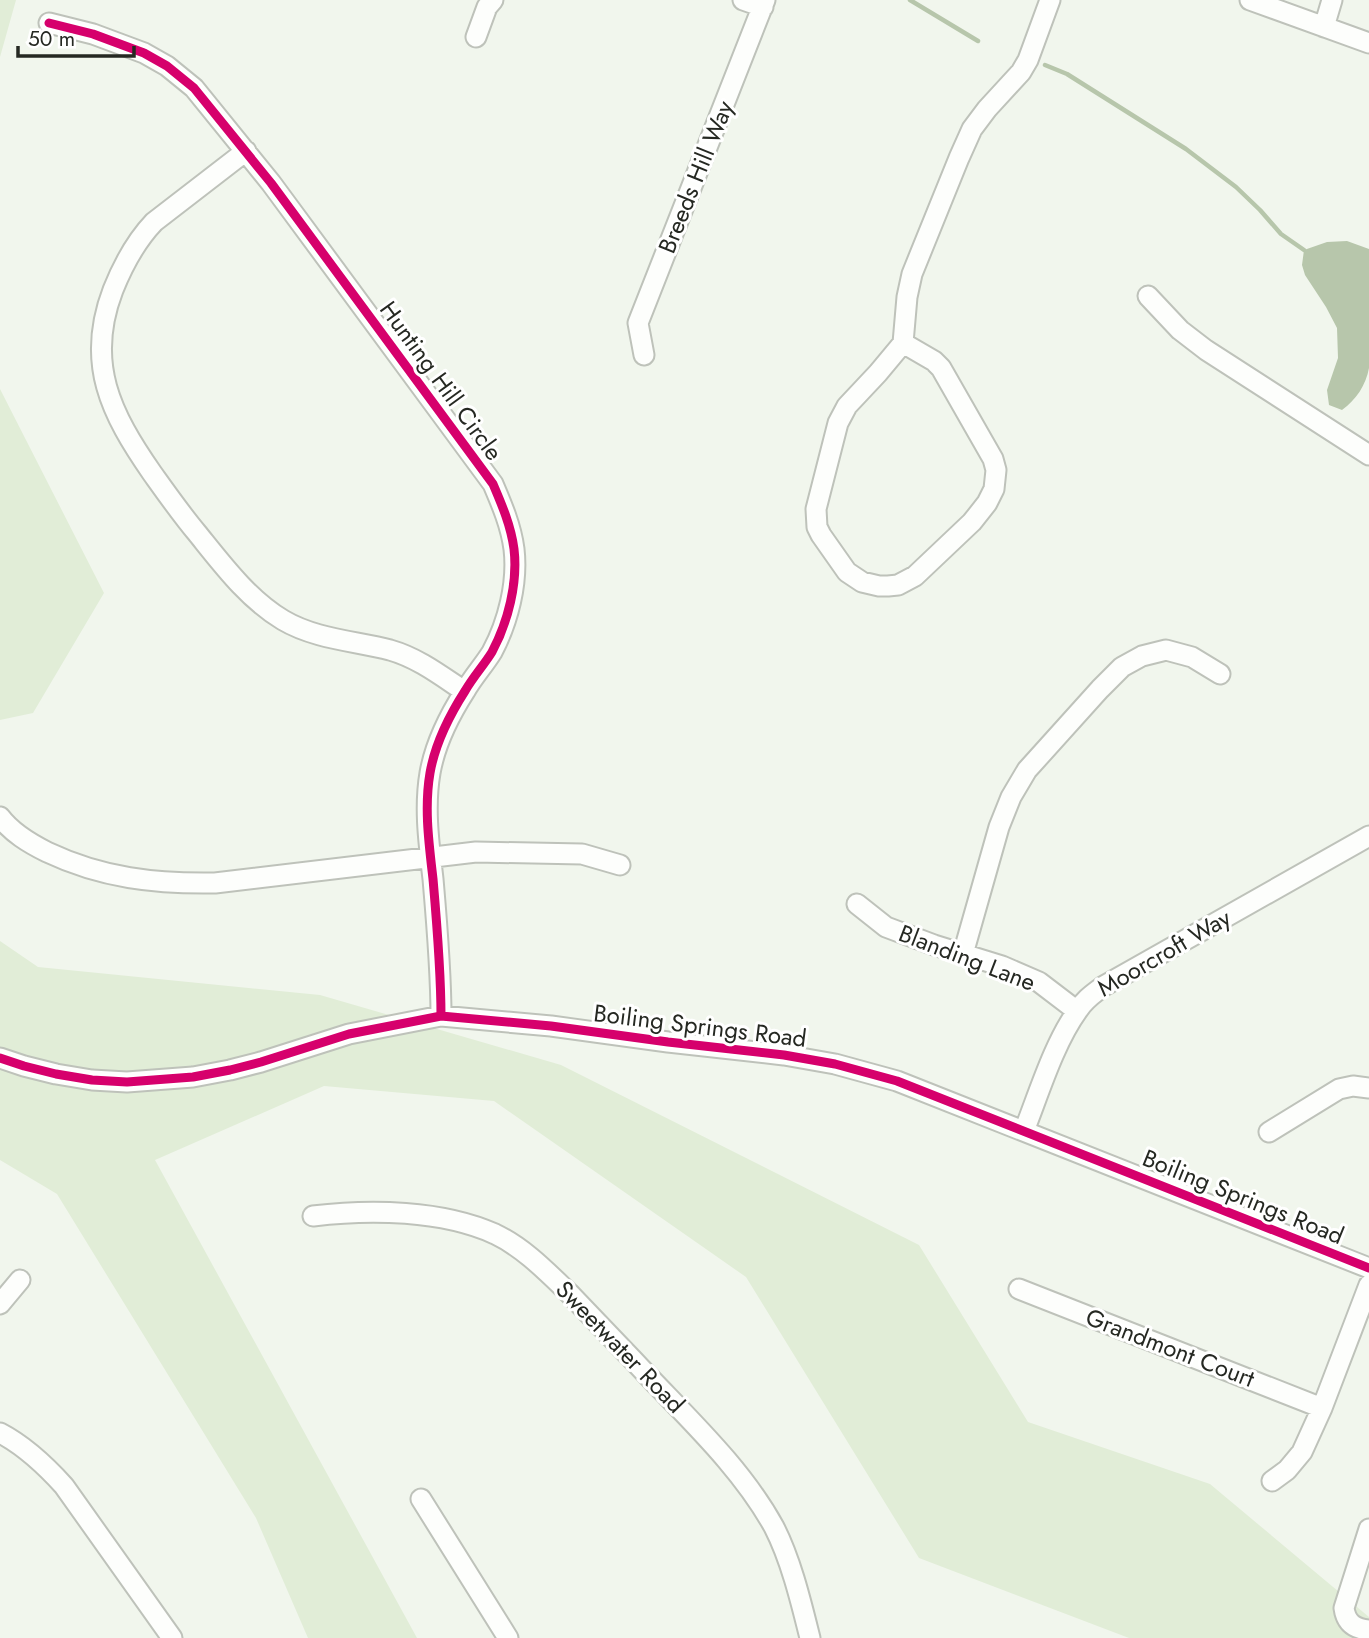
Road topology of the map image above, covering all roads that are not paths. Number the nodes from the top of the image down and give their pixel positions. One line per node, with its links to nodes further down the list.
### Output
1 (493, 0): 9 (street)
2 (743, 0): 6 (street)
3 (1050, 0): 13 (street)
4 (1250, 0): 8 (street)
5 (1332, 0): 8 (street)
6 (764, 4): 14 (street, Breeds Hill Way)
7 (48, 23): 11 (street, Hunting Hill Circle)
8 (1324, 27): 10 (street)
9 (476, 37)
10 (1369, 43)
11 (246, 151): 17 (street, Hunting Hill Circle); 17 (street)
12 (1147, 296): 15 (street)
13 (903, 343): 13 (street)
14 (644, 355)
15 (1369, 455)
16 (1220, 674): 23 (street)
17 (464, 691): 20 (street, Hunting Hill Circle)
18 (0, 817): 20 (street)
19 (1369, 836): 24 (street, Moorcroft Way)
20 (431, 857): 21 (street); 25 (street, Hunting Hill Circle)
21 (620, 866)
22 (858, 904): 23 (street, Blanding Lane)
23 (963, 954): 24 (street, Blanding Lane)
24 (1077, 1010): 28 (street, Moorcroft Way)
25 (441, 1016): 26 (street, Boiling Springs Road); 28 (street, Boiling Springs Road)
26 (0, 1058)
27 (1369, 1088): 29 (street)
28 (1024, 1130): 31 (street, Boiling Springs Road)
29 (1269, 1132)
30 (313, 1216): 44 (street, Sweetwater Road)
31 (1369, 1268)
32 (20, 1280): 35 (street)
33 (1369, 1285): 36 (street)
34 (1019, 1289): 36 (street, Grandmont Court)
35 (0, 1304)
36 (1322, 1408): 38 (street)
37 (0, 1433): 42 (street)
38 (1272, 1481)
39 (421, 1499): 43 (street)
40 (1369, 1529): 41 (street)
41 (1369, 1630)
42 (172, 1638)
43 (508, 1638)
44 (810, 1638)

